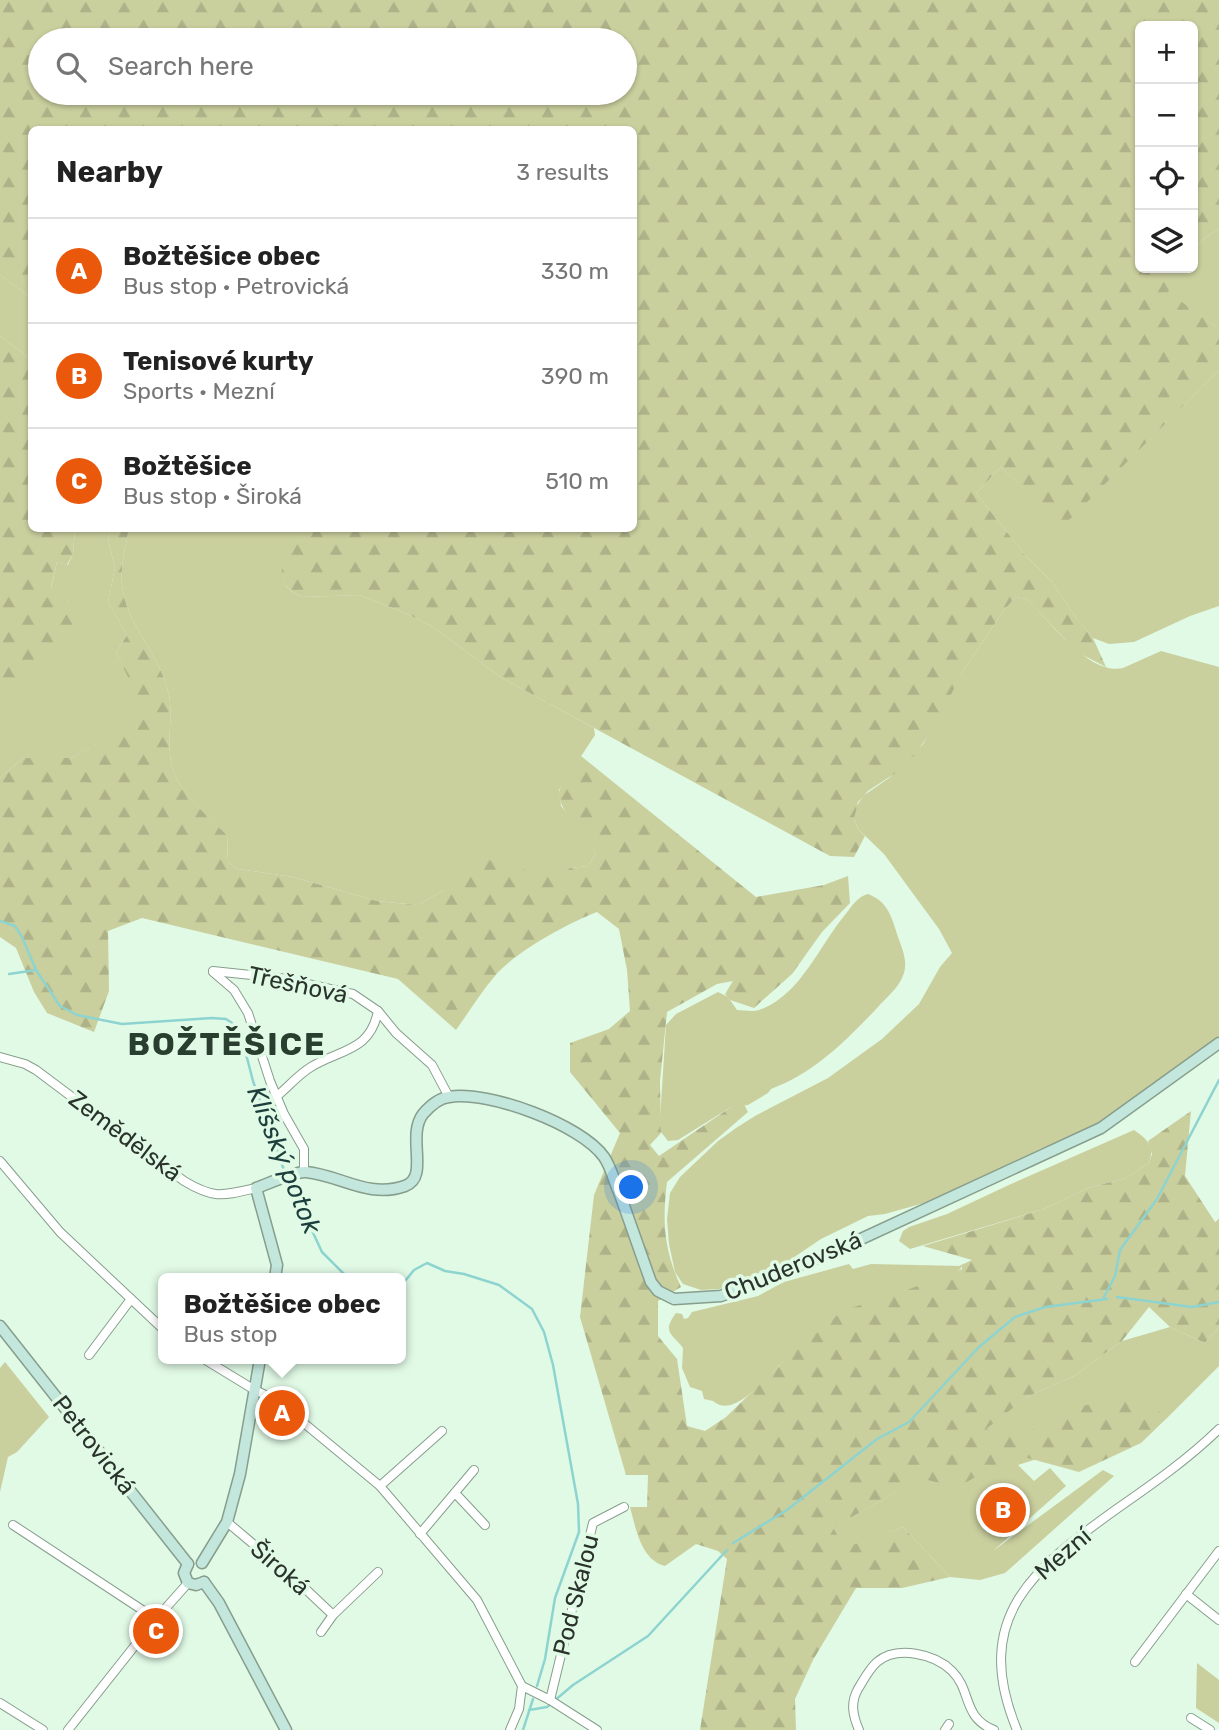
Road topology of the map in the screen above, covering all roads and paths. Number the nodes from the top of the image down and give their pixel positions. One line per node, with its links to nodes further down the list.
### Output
1 (378, 1011): 4 (street, Třešňová); 4 (street, Třešňová); 5 (street, Třešňová)
2 (1219, 1043): 5 (street, Chuderovská)
3 (0, 1057): 8 (street, Zemědělská)
4 (277, 1096): 7 (street)
5 (449, 1097): 7 (street)
6 (0, 1161): 10 (street)
7 (292, 1175): 8 (street)
8 (256, 1188): 9 (street)
9 (276, 1273)
10 (131, 1299): 11 (street); 13 (street)
11 (158, 1324)
12 (0, 1326): 29 (street, Petrovická)
13 (89, 1355)
14 (213, 1364): 16 (street)
15 (259, 1364): 16 (street)
16 (253, 1389): 20 (street); 23 (street, Široká)
17 (1219, 1429): 50 (street, Mezní)
18 (442, 1431): 20 (street)
19 (474, 1470): 21 (street)
20 (380, 1486): 26 (street)
21 (455, 1493): 25 (street); 26 (street)
22 (624, 1507): 40 (street, Pod Skalou)
23 (227, 1522): 28 (street, Široká); 34 (street, Široká)
24 (13, 1525): 35 (street)
25 (485, 1525)
26 (420, 1534): 39 (street)
27 (1219, 1551): 33 (street)
28 (202, 1563): 29 (street); 31 (street)
29 (188, 1564): 32 (street)
30 (377, 1572): 34 (street)
31 (204, 1582): 32 (street); 45 (street)
32 (188, 1583): 35 (street)
33 (1186, 1594): 36 (street); 38 (street)
34 (333, 1615): 37 (street)
35 (156, 1619): 44 (street)
36 (1219, 1620)
37 (321, 1632)
38 (1135, 1662)
39 (522, 1686): 40 (street); 46 (street)
40 (553, 1702): 47 (street)
41 (0, 1703): 43 (street)
42 (1191, 1718): 51 (street)
43 (43, 1730)
44 (68, 1730)
45 (286, 1730)
46 (510, 1730)
47 (597, 1730)
48 (859, 1730): 49 (street)
49 (994, 1730)
50 (1017, 1730)
51 (1210, 1730)

